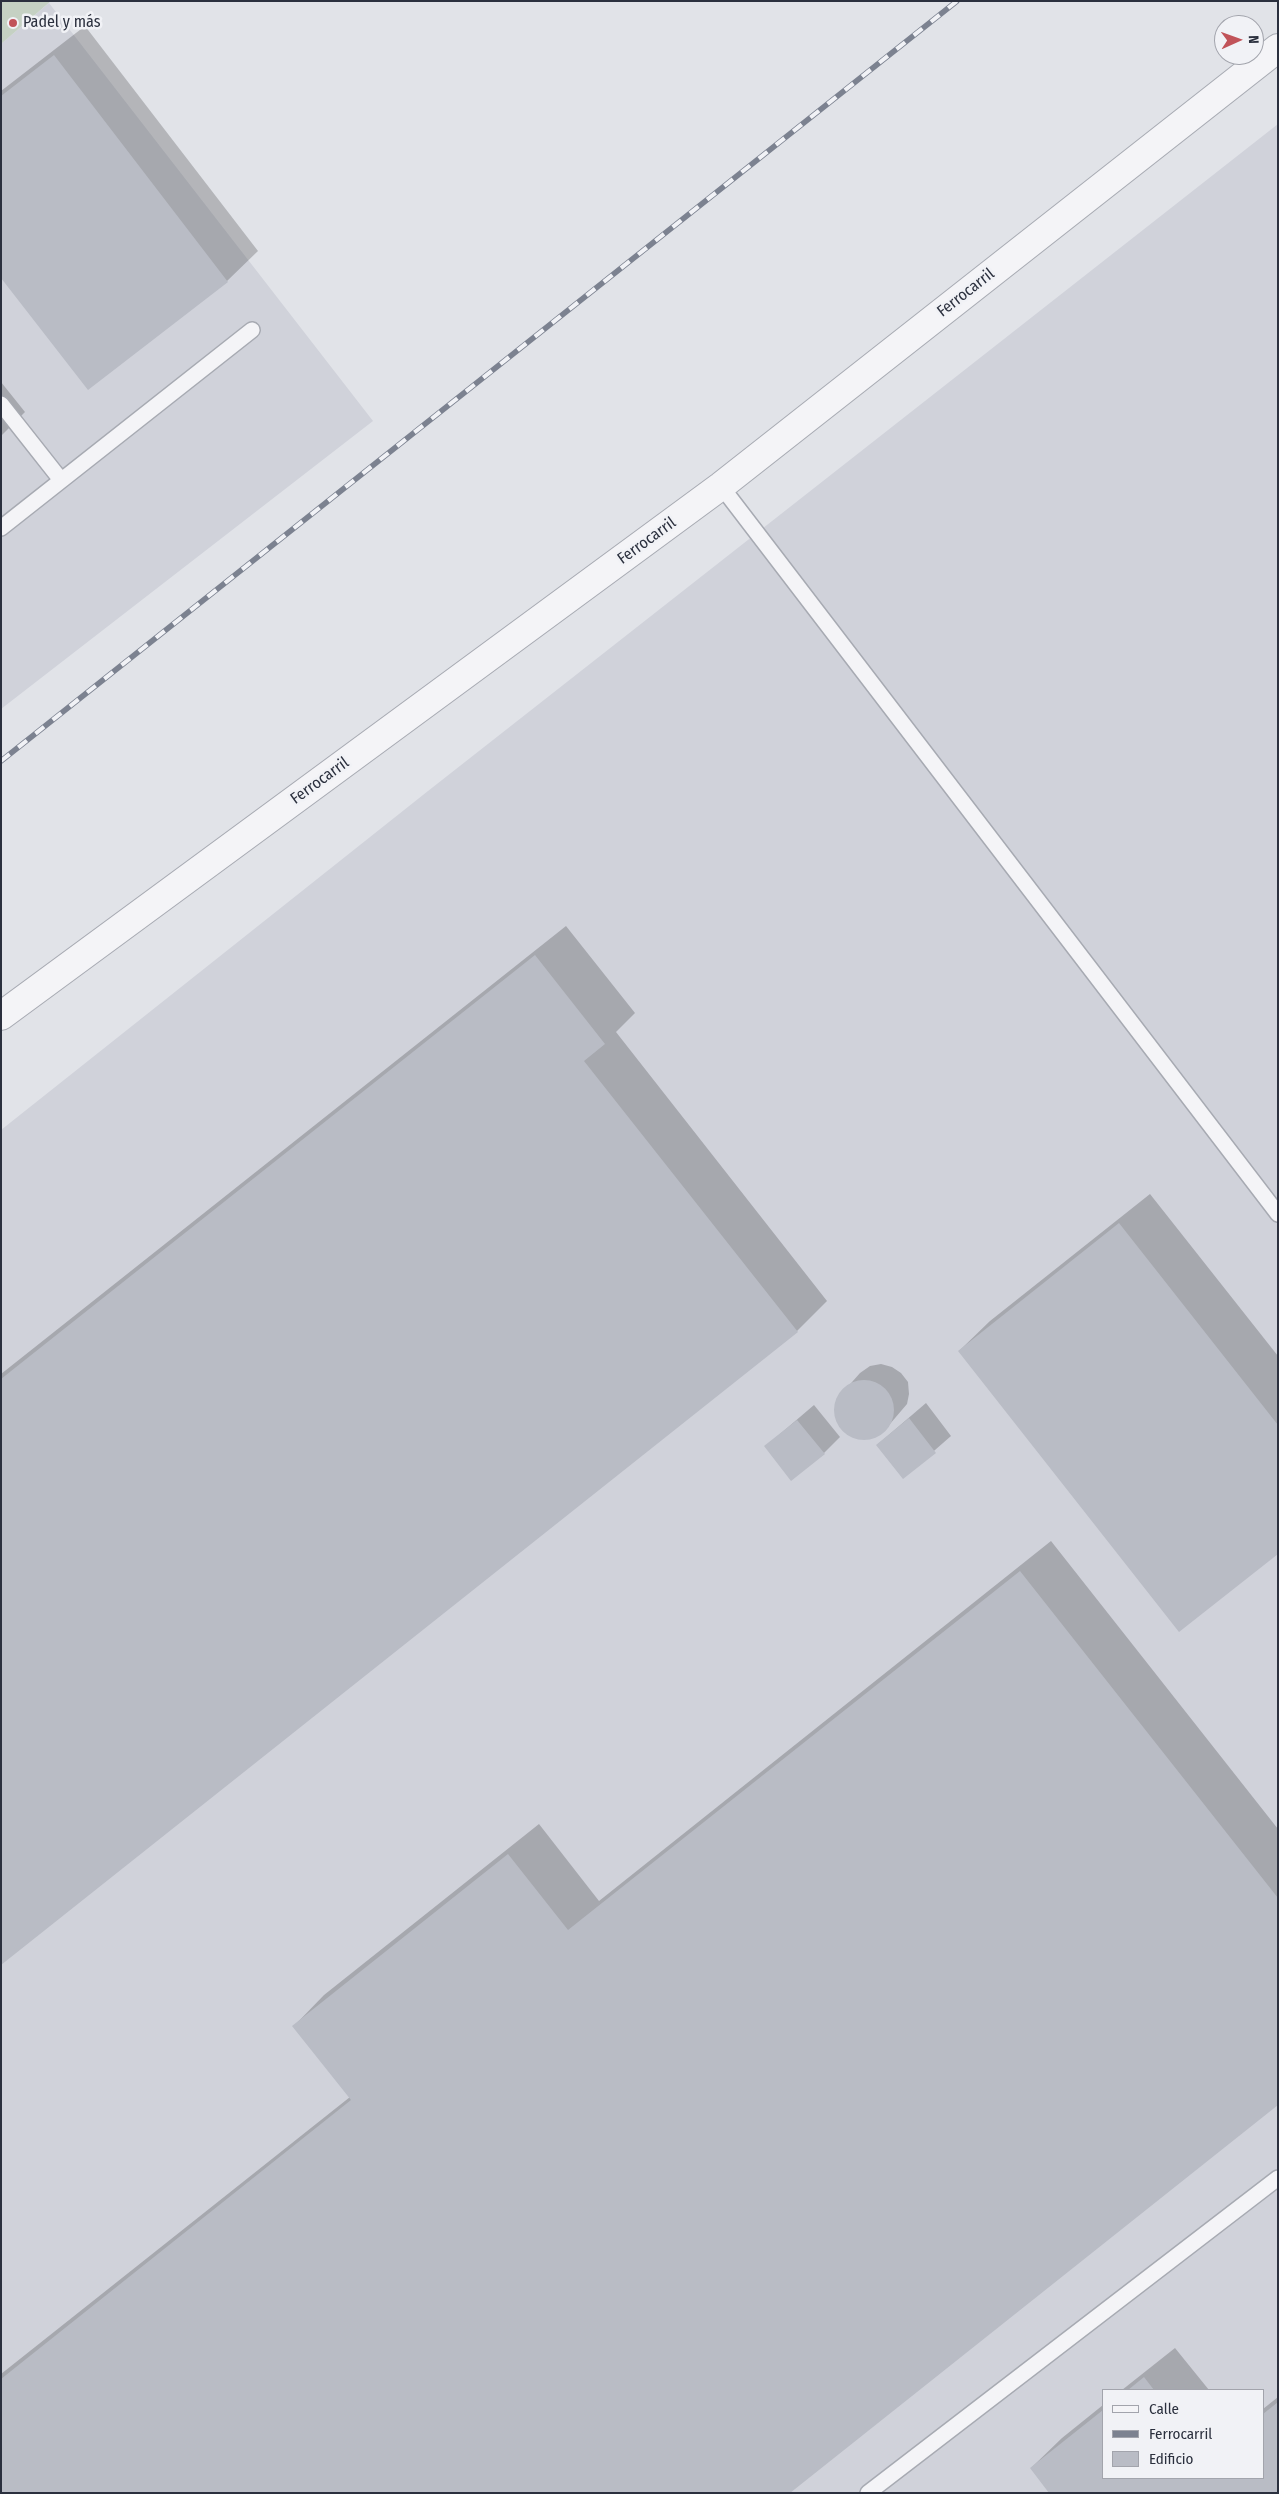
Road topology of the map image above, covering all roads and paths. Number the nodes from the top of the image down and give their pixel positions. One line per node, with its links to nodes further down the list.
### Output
1 (1278, 48): 5 (street, Ferrocarril)
2 (252, 330): 4 (lane)
3 (1, 404): 4 (lane)
4 (61, 480): 6 (lane)
5 (721, 486): 7 (street, Ferrocarril); 8 (lane)
6 (1, 528)
7 (1, 1016)
8 (1278, 1214)
9 (1278, 2178): 10 (lane)
10 (868, 2493)

